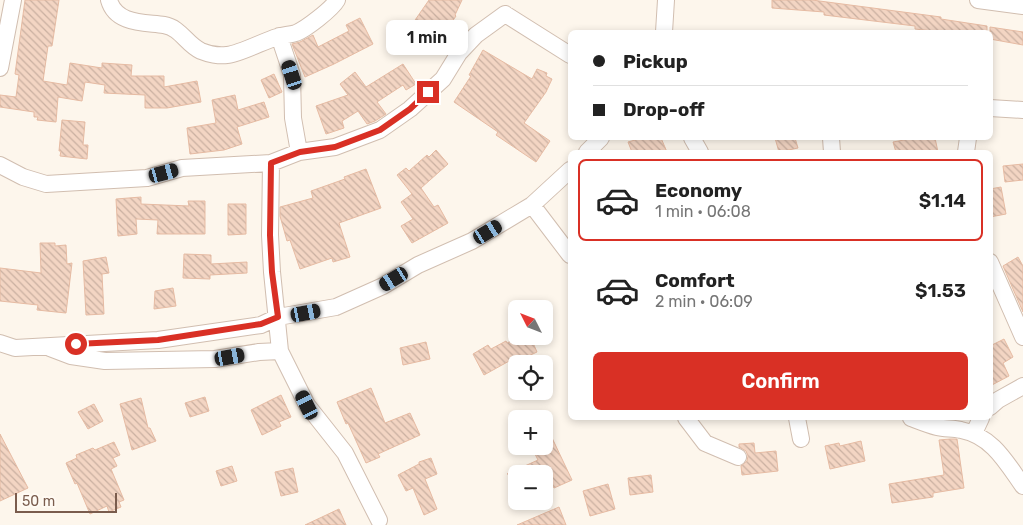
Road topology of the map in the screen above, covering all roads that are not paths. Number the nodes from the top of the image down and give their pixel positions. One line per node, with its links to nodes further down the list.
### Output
1 (13, 0): 11 (street)
2 (109, 0): 9 (street)
3 (337, 0): 9 (street)
4 (666, 0): 8 (street)
5 (978, 0): 6 (street)
6 (1023, 6)
7 (505, 7): 10 (street); 16 (street)
8 (664, 30)
9 (279, 36): 16 (street)
10 (568, 54)
11 (1, 60)
12 (993, 108): 13 (street)
13 (1023, 110)
14 (599, 140): 15 (street)
15 (589, 150)
16 (300, 152): 17 (street)
17 (271, 163): 18 (street); 23 (street)
18 (0, 165)
19 (568, 172): 20 (street)
20 (532, 205): 21 (street); 23 (street)
21 (568, 252)
22 (993, 269): 24 (street)
23 (278, 317): 26 (street); 27 (street)
24 (1023, 337)
25 (0, 343): 26 (street)
26 (46, 346): 27 (street)
27 (280, 351): 38 (street)
28 (1023, 386): 29 (street)
29 (993, 405)
30 (687, 420): 36 (street)
31 (797, 420): 35 (street)
32 (918, 420): 34 (street)
33 (980, 420): 34 (street)
34 (974, 433): 37 (street)
35 (801, 439)
36 (738, 457)
37 (1023, 486)
38 (379, 520)

